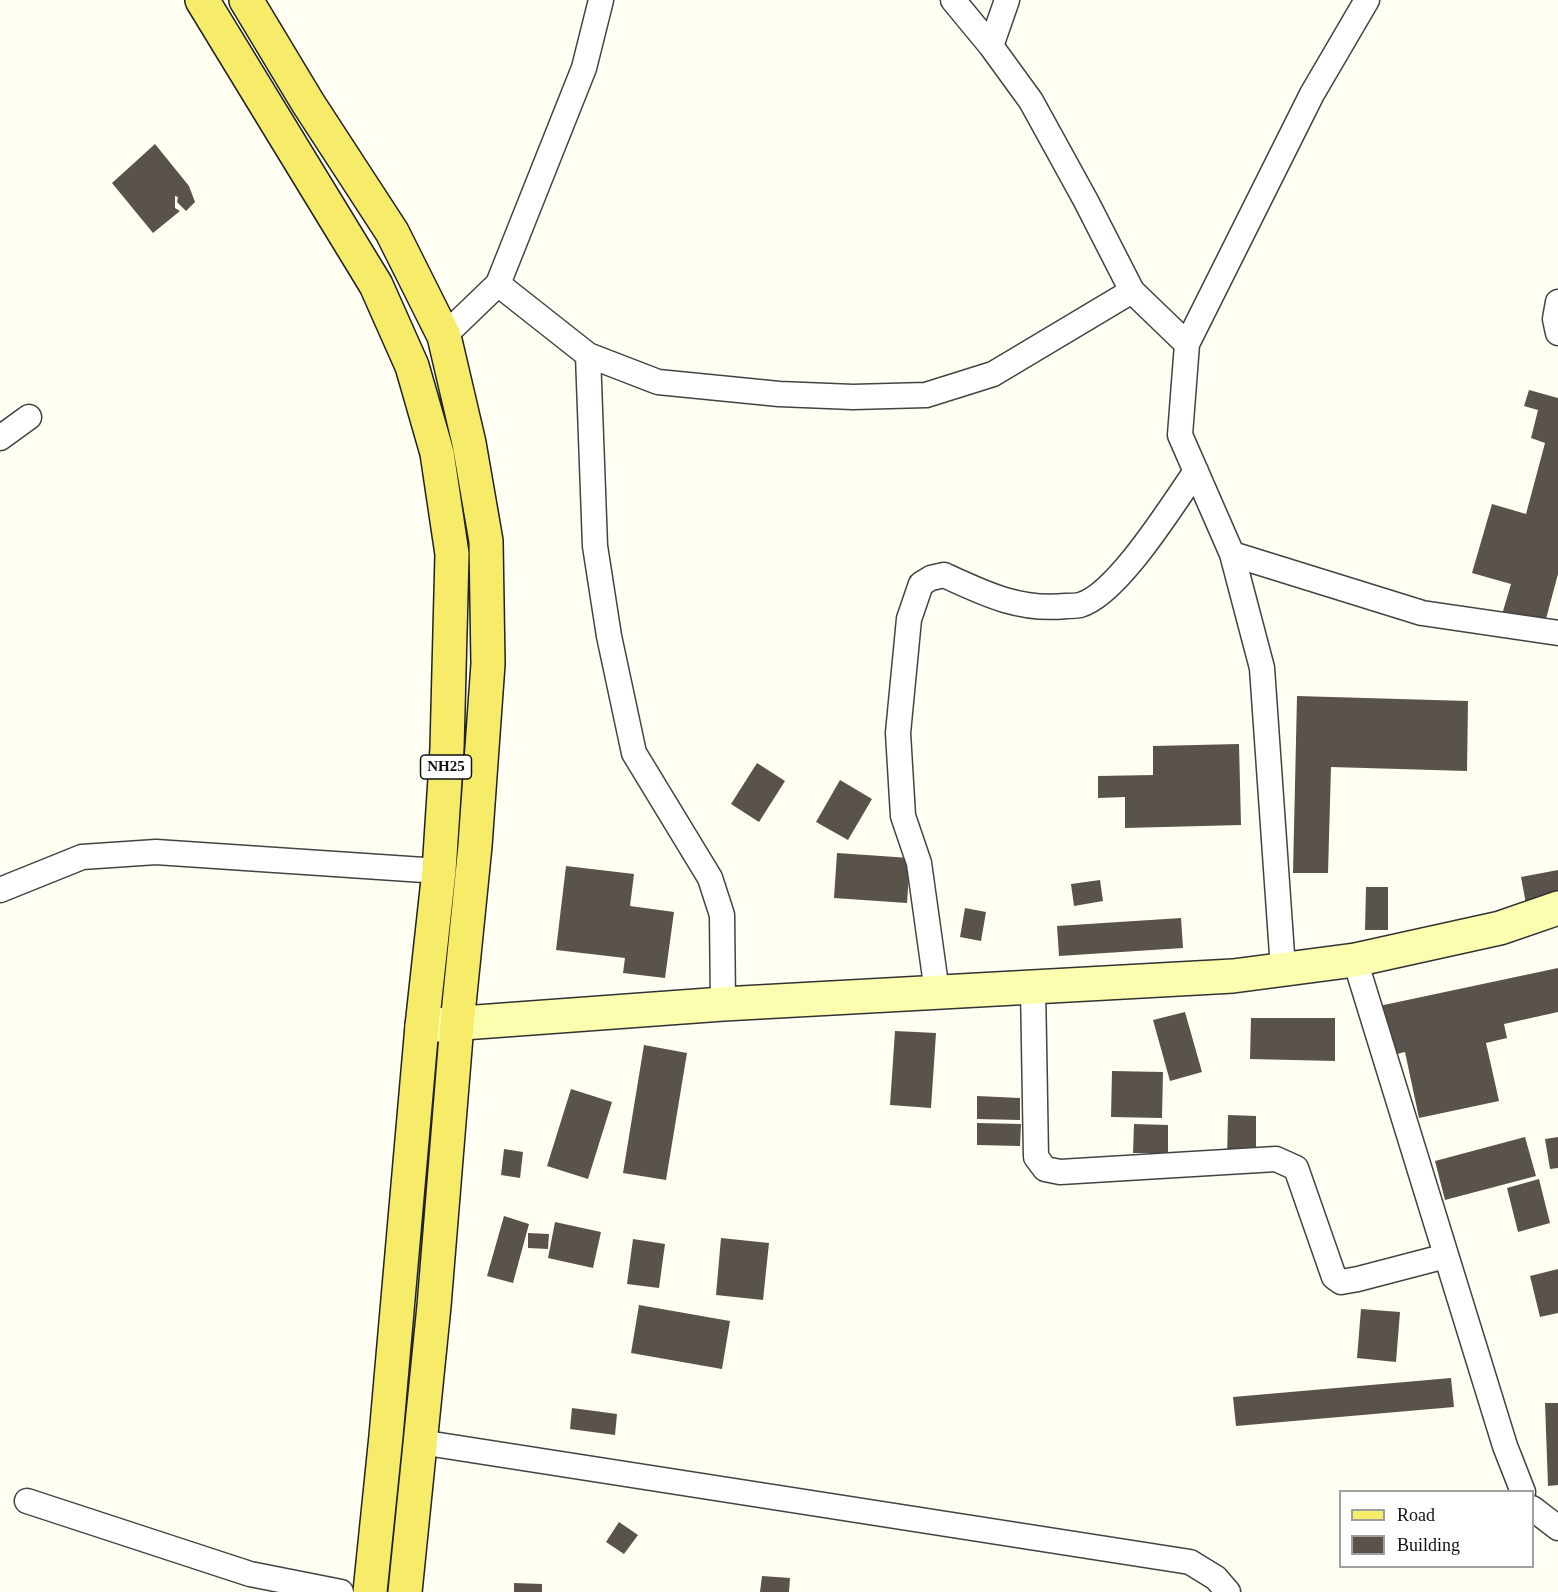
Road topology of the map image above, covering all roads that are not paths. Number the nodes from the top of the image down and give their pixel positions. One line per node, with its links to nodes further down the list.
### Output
1 (202, 0): 20 (main road, NH25)
2 (246, 0): 12 (main road, NH25)
3 (601, 0): 8 (street)
4 (953, 0): 7 (street)
5 (1007, 0): 7 (street)
6 (1367, 0): 13 (street)
7 (991, 46): 9 (street)
8 (498, 284): 12 (street); 14 (street)
9 (1132, 291): 13 (street); 14 (street)
10 (1558, 302): 11 (street)
11 (1558, 333)
12 (444, 336): 28 (main road, NH25)
13 (1187, 344): 17 (street)
14 (588, 355): 27 (street)
15 (29, 417): 16 (street)
16 (0, 438)
17 (1196, 471): 18 (street); 26 (street)
18 (1232, 554): 19 (street); 24 (street)
19 (1558, 633)
20 (439, 871): 21 (street); 29 (main road, NH25)
21 (0, 888)
22 (1558, 908): 23 (street)
23 (1355, 960): 24 (street); 30 (street)
24 (1283, 969): 25 (street)
25 (1033, 987): 26 (street); 30 (street)
26 (937, 992): 27 (street)
27 (723, 1004): 28 (street)
28 (458, 1024): 29 (street); 31 (main road, NH25)
29 (422, 1026): 38 (main road, NH25)
30 (1446, 1256): 32 (street)
31 (420, 1442): 39 (main road, NH25); 40 (street)
32 (1523, 1490)
33 (27, 1501): 36 (street)
34 (1534, 1509): 35 (street)
35 (1558, 1528)
36 (248, 1583): 37 (street)
37 (340, 1592)
38 (370, 1592)
39 (405, 1592)
40 (1228, 1592)

